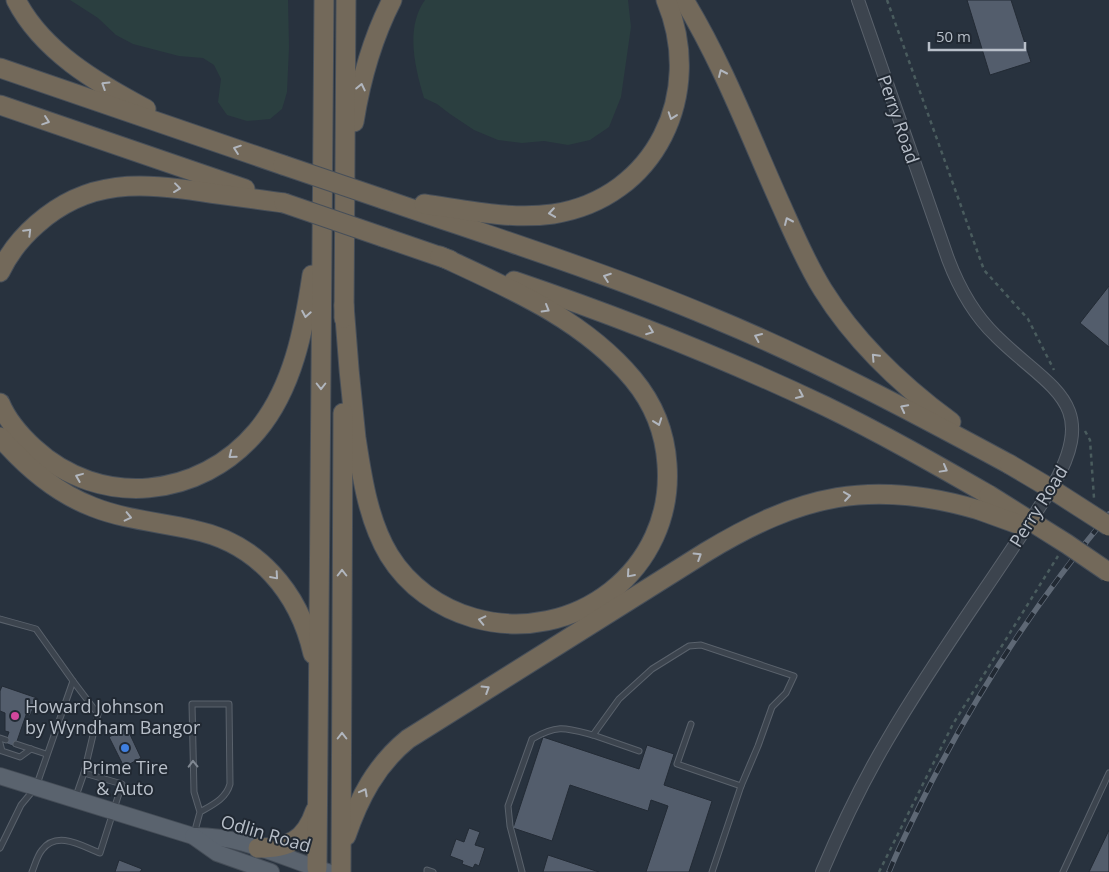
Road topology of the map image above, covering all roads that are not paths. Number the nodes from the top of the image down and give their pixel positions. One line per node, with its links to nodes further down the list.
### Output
1 (16, 0): 12 (highway, one-way to 1)
2 (315, 0): 10 (highway)
3 (324, 0): 10 (highway)
4 (346, 0): 16 (highway)
5 (392, 0): 16 (highway, one-way to 5)
6 (666, 0): 14 (highway, one-way to 14)
7 (684, 0): 22 (highway, one-way to 7)
8 (858, 0): 58 (street, Perry Road)
9 (0, 68): 12 (highway)
10 (323, 94): 13 (highway)
11 (0, 105): 15 (highway, one-way to 15)
12 (210, 140): 14 (highway, one-way to 12, bridge)
13 (322, 197): 20 (highway, one-way to 20); 28 (highway, one-way to 28)
14 (383, 199): 22 (highway, one-way to 14)
15 (284, 203): 17 (highway, bridge); 18 (highway, one-way to 15)
16 (345, 205): 19 (highway)
17 (440, 256): 19 (highway, one-way to 19); 23 (highway, one-way to 23)
18 (0, 272)
19 (344, 305): 49 (highway, one-way to 19)
20 (0, 403)
21 (0, 437): 28 (highway, one-way to 28)
22 (1009, 464): 24 (highway, bridge)
23 (984, 502): 25 (highway, bridge); 49 (highway, one-way to 23)
24 (1109, 526)
25 (1109, 572)
26 (0, 619): 27 (lane)
27 (73, 681): 35 (lane); 36 (lane)
28 (319, 688): 42 (highway)
29 (691, 724): 39 (lane)
30 (593, 736): 34 (lane); 39 (lane); 56 (lane)
31 (0, 743): 33 (lane)
32 (16, 744): 33 (lane)
33 (31, 749): 35 (lane)
34 (639, 751)
35 (46, 754): 40 (lane)
36 (84, 773): 41 (lane); 43 (lane)
37 (1109, 773): 59 (lane)
38 (0, 776): 40 (main road, Odlin Road)
39 (741, 786): 57 (lane)
40 (36, 787): 41 (main road, Odlin Road); 46 (lane)
41 (75, 800): 43 (main road, Odlin Road)
42 (318, 800): 47 (highway); 50 (highway)
43 (114, 812): 45 (main road, Odlin Road); 51 (lane)
44 (200, 812): 44 (lane, one-way to 44); 45 (lane)
45 (193, 836): 47 (main road, Odlin Road); 48 (main road, Odlin Road)
46 (0, 848)
47 (258, 848): 50 (main road, Odlin Road)
48 (217, 853): 52 (main road); 53 (main road, Odlin Road)
49 (341, 863)
50 (320, 871)
51 (32, 872)
52 (237, 872)
53 (271, 872)
54 (427, 872): 55 (lane)
55 (433, 872)
56 (522, 872)
57 (712, 872)
58 (822, 872)
59 (1063, 872)

